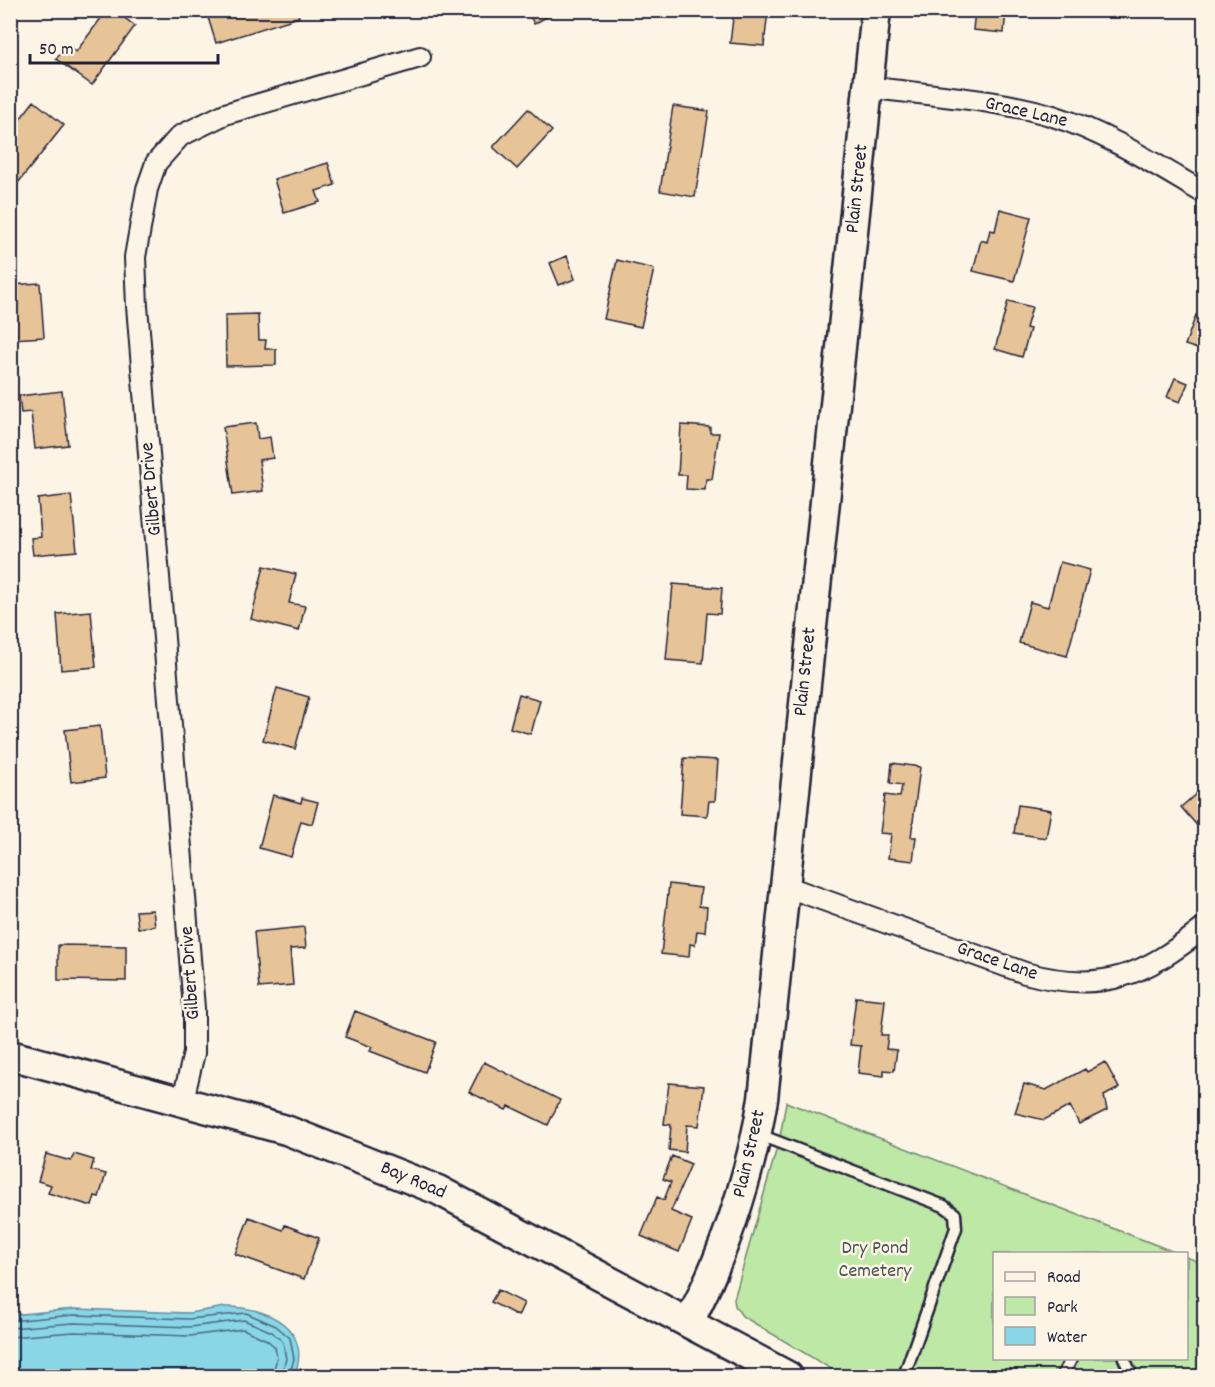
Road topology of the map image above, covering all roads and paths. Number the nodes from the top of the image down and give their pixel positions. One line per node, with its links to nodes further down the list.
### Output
1 (876, 10): 3 (street, Plain Street)
2 (420, 57): 8 (street, Gilbert Drive)
3 (868, 87): 4 (street, Grace Lane); 5 (street, Plain Street)
4 (1204, 192)
5 (785, 886): 6 (street, Grace Lane); 9 (street, Plain Street)
6 (1204, 928)
7 (10, 1055): 8 (street, Bay Road)
8 (182, 1104): 10 (street, Bay Road)
9 (757, 1133): 10 (street, Plain Street); 14 (lane)
10 (689, 1322): 13 (street, Bay Road)
11 (1071, 1360): 15 (lane)
12 (1124, 1360): 16 (lane)
13 (788, 1377)
14 (904, 1377)
15 (1062, 1377)
16 (1132, 1377)

